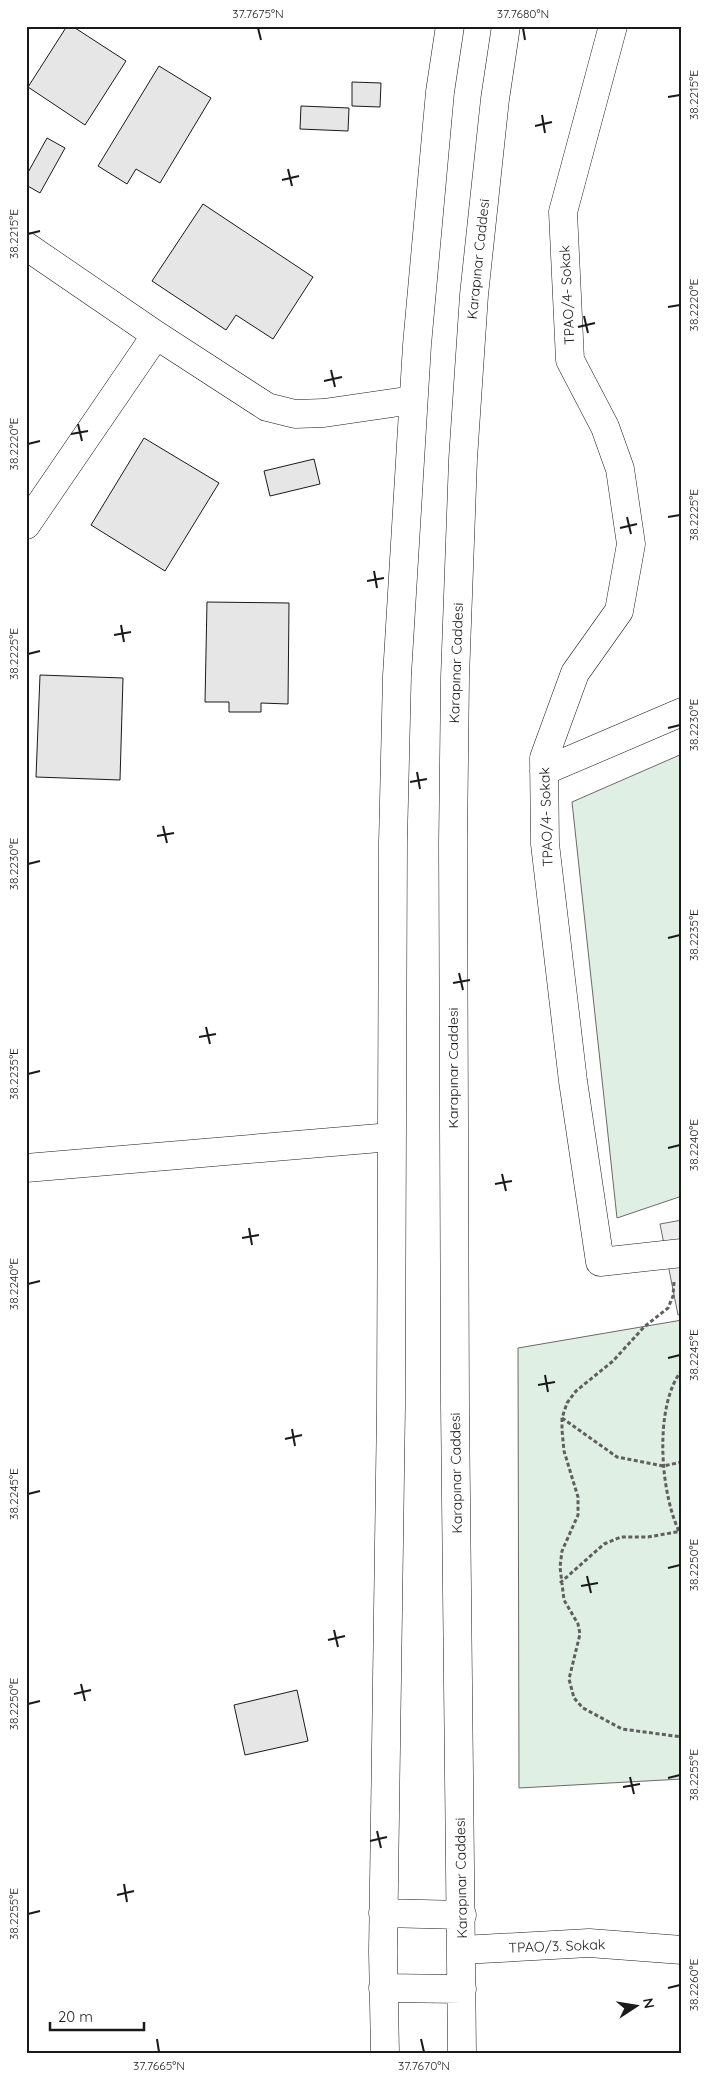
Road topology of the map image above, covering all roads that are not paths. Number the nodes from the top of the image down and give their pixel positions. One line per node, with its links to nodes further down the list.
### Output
1 (450, 26): 6 (main road)
2 (506, 26): 14 (main road, Karapınar Caddesi)
3 (614, 26): 9 (main road, TPAO/4- Sokak)
4 (26, 246): 5 (main road)
5 (156, 335): 6 (main road); 7 (main road)
6 (413, 400): 10 (main road)
7 (26, 525)
8 (682, 712): 9 (main road)
9 (544, 771): 12 (main road, TPAO/4- Sokak)
10 (392, 1137): 11 (main road); 13 (main road)
11 (26, 1168)
12 (677, 1254)
13 (383, 1913): 14 (main road); 17 (main road)
14 (462, 1915): 15 (main road, Karapınar Caddesi)
15 (462, 1950): 16 (main road, TPAO/3. Sokak); 18 (main road, Karapınar Caddesi)
16 (682, 1950)
17 (383, 1988): 18 (main road); 19 (main road)
18 (462, 1989): 20 (main road, Karapınar Caddesi)
19 (385, 2053)
20 (462, 2053)

